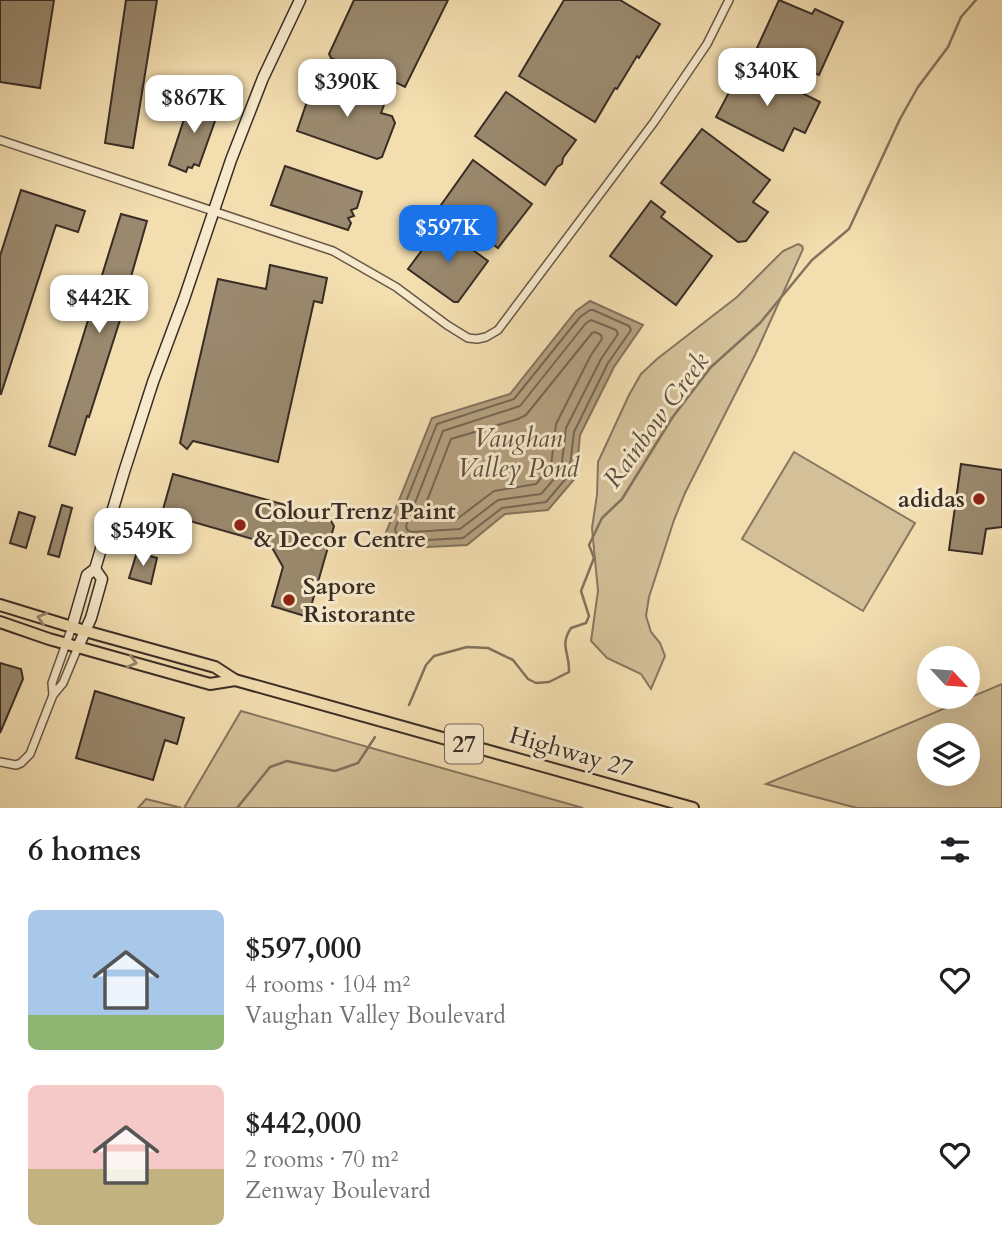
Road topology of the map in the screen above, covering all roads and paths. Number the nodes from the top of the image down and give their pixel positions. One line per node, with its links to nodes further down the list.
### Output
1 (300, 0): 4 (street)
2 (729, 0): 4 (street)
3 (0, 140): 4 (street)
4 (214, 210): 5 (street)
5 (95, 569): 8 (street); 9 (street)
6 (0, 604): 8 (main road, Highway 27 / 27, one-way to 6)
7 (0, 622): 10 (main road, Highway 27 / 27)
8 (72, 627): 9 (main road, Highway 27 / 27); 10 (street)
9 (85, 631): 11 (street); 12 (main road, Highway 27 / 27)
10 (66, 644): 11 (main road, Highway 27 / 27); 13 (street)
11 (78, 647): 12 (main road, Highway 27 / 27, one-way to 12); 13 (street)
12 (235, 680): 15 (main road, Highway 27 / 27)
13 (53, 695): 14 (street)
14 (0, 762)
15 (693, 808)

